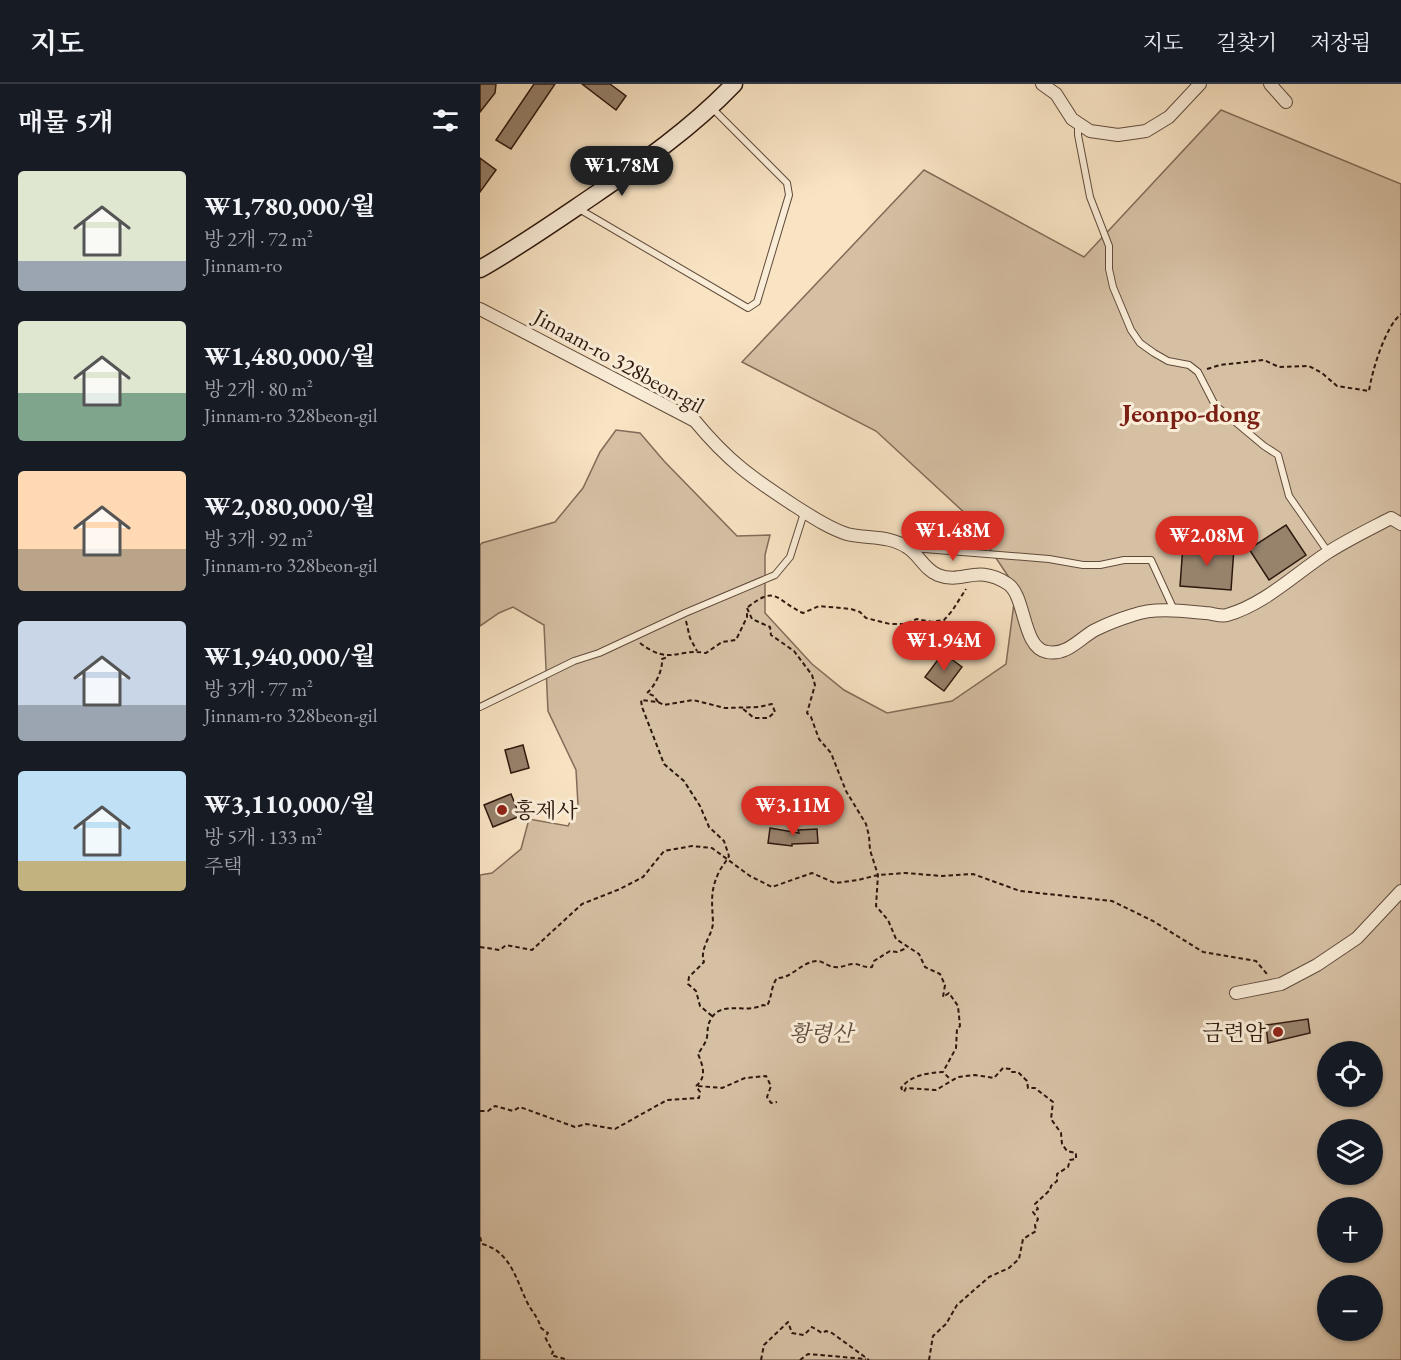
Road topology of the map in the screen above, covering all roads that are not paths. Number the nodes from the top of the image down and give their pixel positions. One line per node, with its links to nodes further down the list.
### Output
1 (734, 84): 6 (street)
2 (1042, 84): 7 (street)
3 (1200, 84): 7 (street)
4 (1270, 84): 5 (street)
5 (1286, 102)
6 (711, 107): 8 (street); 8 (lane)
7 (1078, 123): 14 (lane)
8 (576, 207): 9 (street)
9 (480, 269)
10 (480, 309): 11 (street, Jinnam-ro 328beon-gil)
11 (805, 512): 13 (street, Jinnam-ro 328beon-gil); 16 (lane)
12 (1401, 524): 14 (street, Jinnam-ro 328beon-gil)
13 (908, 548): 15 (lane); 15 (street, Jinnam-ro 328beon-gil)
14 (1328, 552): 15 (street, Jinnam-ro 328beon-gil)
15 (1174, 611)
16 (480, 707)
17 (1401, 891): 18 (street)
18 (1236, 993)

